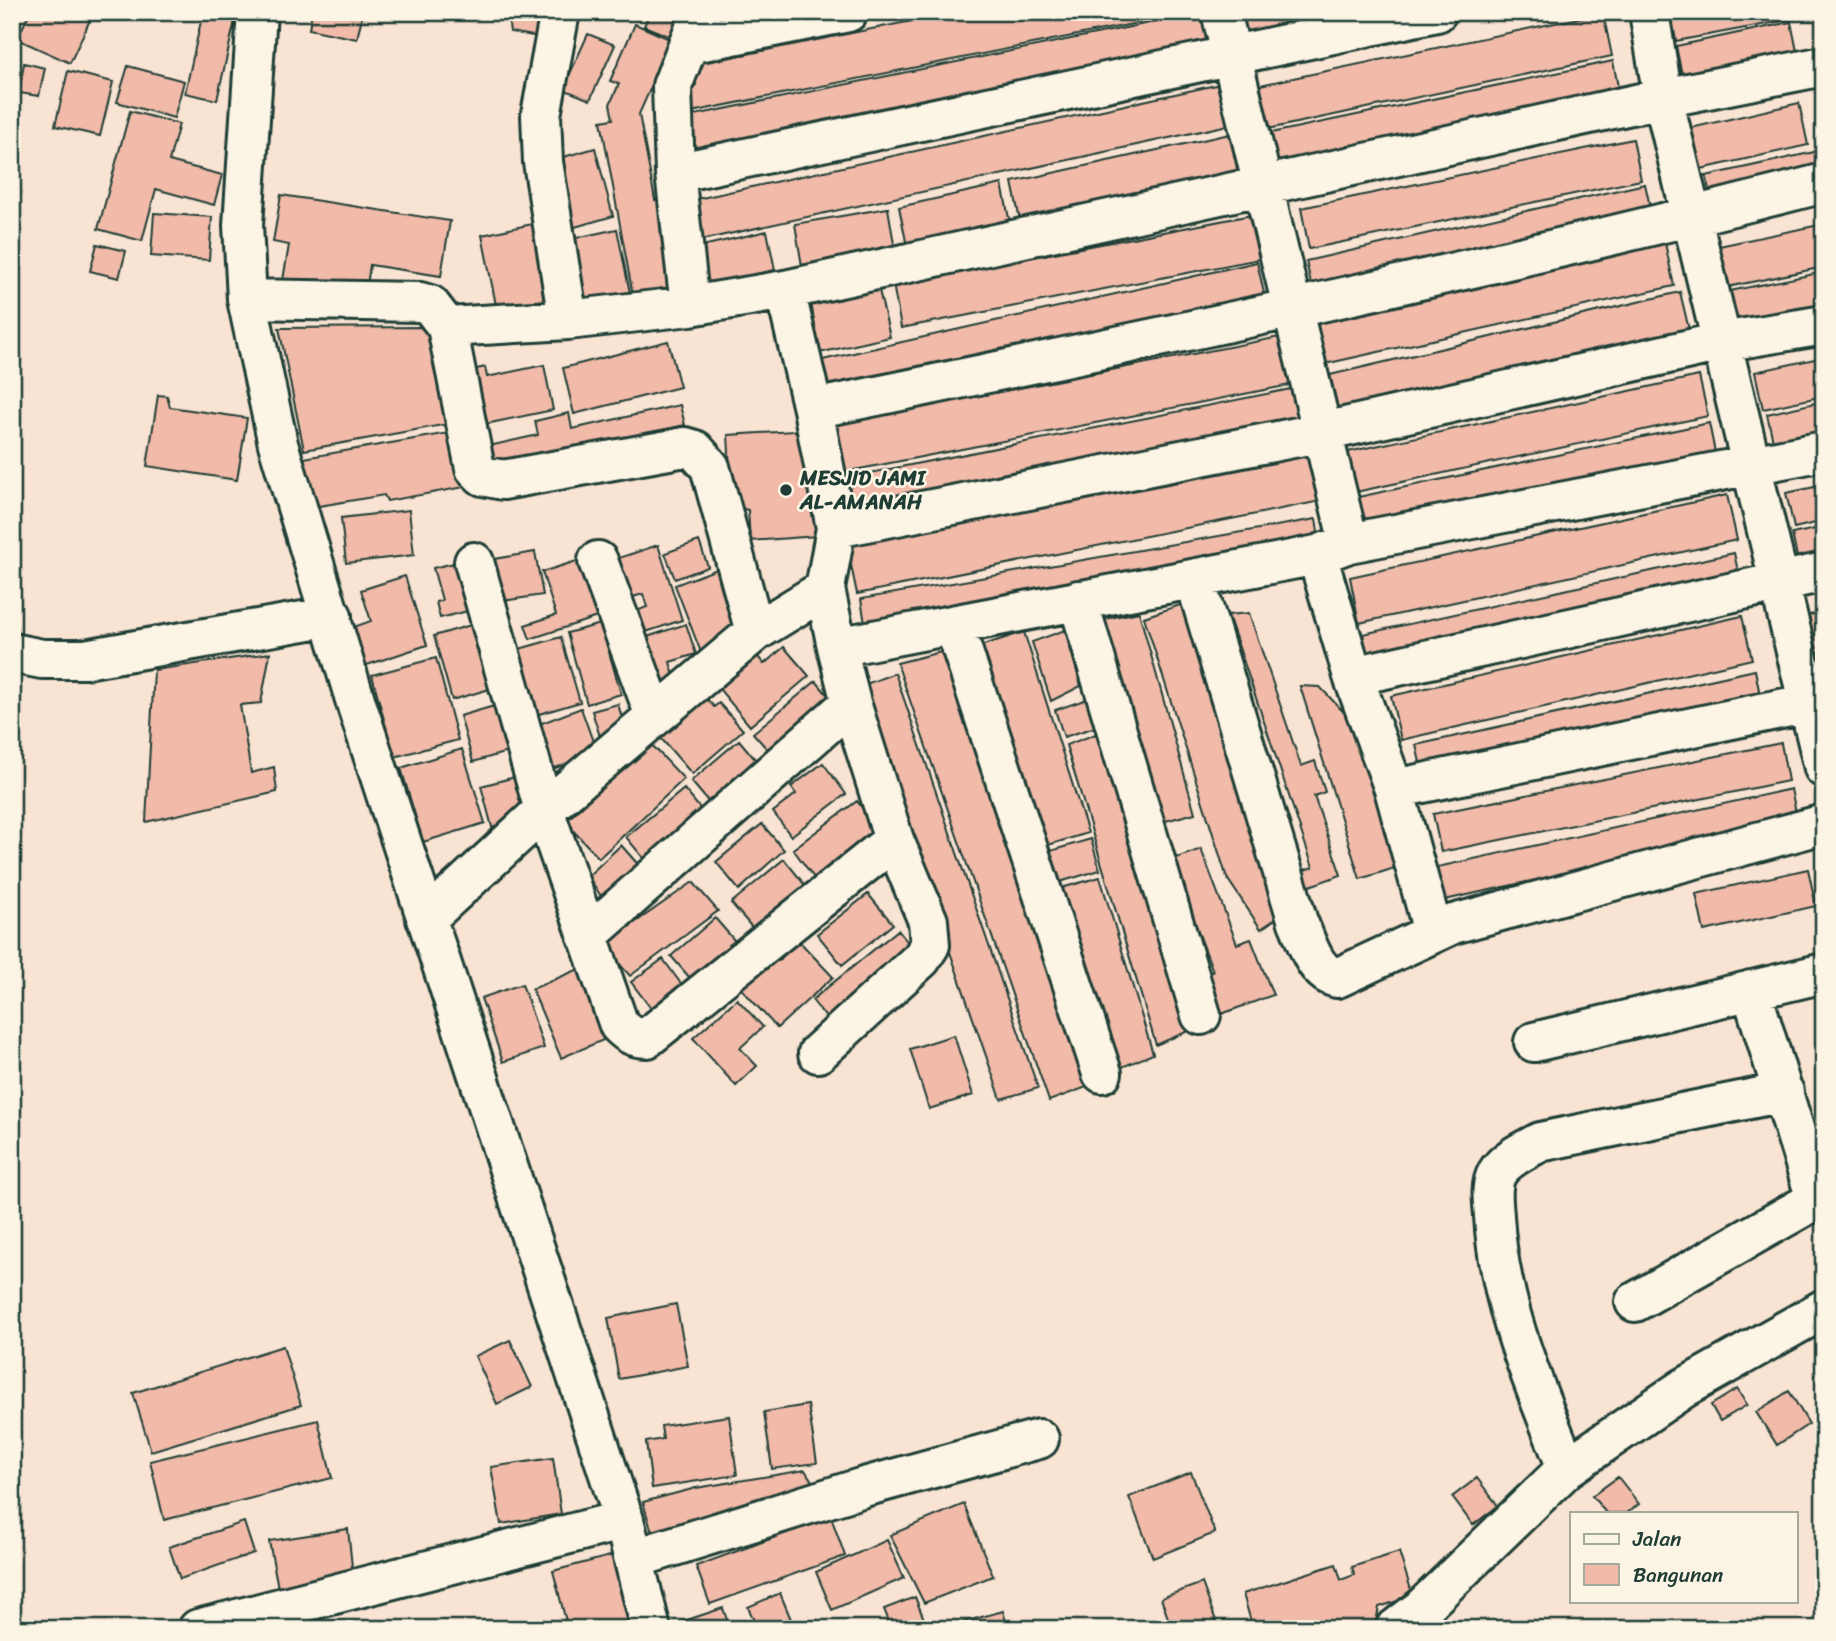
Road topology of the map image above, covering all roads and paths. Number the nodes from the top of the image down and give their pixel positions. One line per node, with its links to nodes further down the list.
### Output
1 (257, 12): 16 (street)
2 (560, 12): 19 (street)
3 (848, 12): 7 (street)
4 (1222, 12): 8 (street)
5 (1437, 12): 8 (street)
6 (1649, 12): 10 (street)
7 (694, 28): 11 (street)
8 (1232, 55): 11 (street); 13 (street)
9 (1824, 66): 10 (street)
10 (1663, 98): 13 (street); 14 (street)
11 (674, 173): 17 (street)
12 (1824, 183): 14 (street)
13 (1263, 184): 15 (street); 18 (street)
14 (1692, 217): 18 (street); 22 (street)
15 (785, 290): 17 (street); 23 (street)
16 (247, 299): 21 (street); 36 (street)
17 (690, 306): 19 (street)
18 (1293, 308): 23 (street); 24 (street)
19 (568, 320): 21 (street)
20 (1824, 325): 22 (street)
21 (447, 327): 38 (street)
22 (1721, 342): 24 (street); 26 (street)
23 (813, 409): 27 (street)
24 (1323, 432): 27 (street); 28 (street)
25 (1824, 451): 26 (street)
26 (1751, 463): 28 (street); 33 (street)
27 (836, 528): 34 (street)
28 (1333, 549): 32 (street); 41 (street)
29 (598, 561): 44 (street)
30 (474, 562): 47 (street)
31 (1824, 572): 33 (street)
32 (1195, 580): 35 (street); 51 (street)
33 (1779, 582): 41 (street); 42 (street)
34 (825, 589): 38 (street); 39 (street)
35 (1078, 600): 37 (street); 55 (street)
36 (332, 616): 40 (street); 50 (street)
37 (954, 625): 39 (street); 58 (street)
38 (755, 632): 44 (street)
39 (837, 647): 43 (street)
40 (12, 653)
41 (1353, 676): 46 (street)
42 (1816, 702): 45 (street); 46 (street)
43 (850, 703): 49 (street); 52 (street)
44 (655, 716): 47 (street)
45 (1824, 768)
46 (1394, 789): 51 (street)
47 (544, 810): 50 (street); 52 (street)
48 (1824, 824): 51 (street)
49 (894, 840): 52 (street); 57 (street)
50 (426, 919): 65 (street)
51 (1433, 932)
52 (587, 936)
53 (1824, 973): 54 (street)
54 (1751, 990): 56 (street); 59 (street)
55 (1201, 1015)
56 (1534, 1042)
57 (818, 1054)
58 (1102, 1073)
59 (1784, 1092): 60 (street); 64 (street)
60 (1820, 1197): 61 (street)
61 (1635, 1302)
62 (1824, 1309): 64 (street)
63 (1039, 1439): 66 (street)
64 (1567, 1468): 69 (street)
65 (624, 1520): 66 (street); 67 (street)
66 (636, 1558): 68 (street)
67 (198, 1629)
68 (651, 1629)
69 (1395, 1629)

